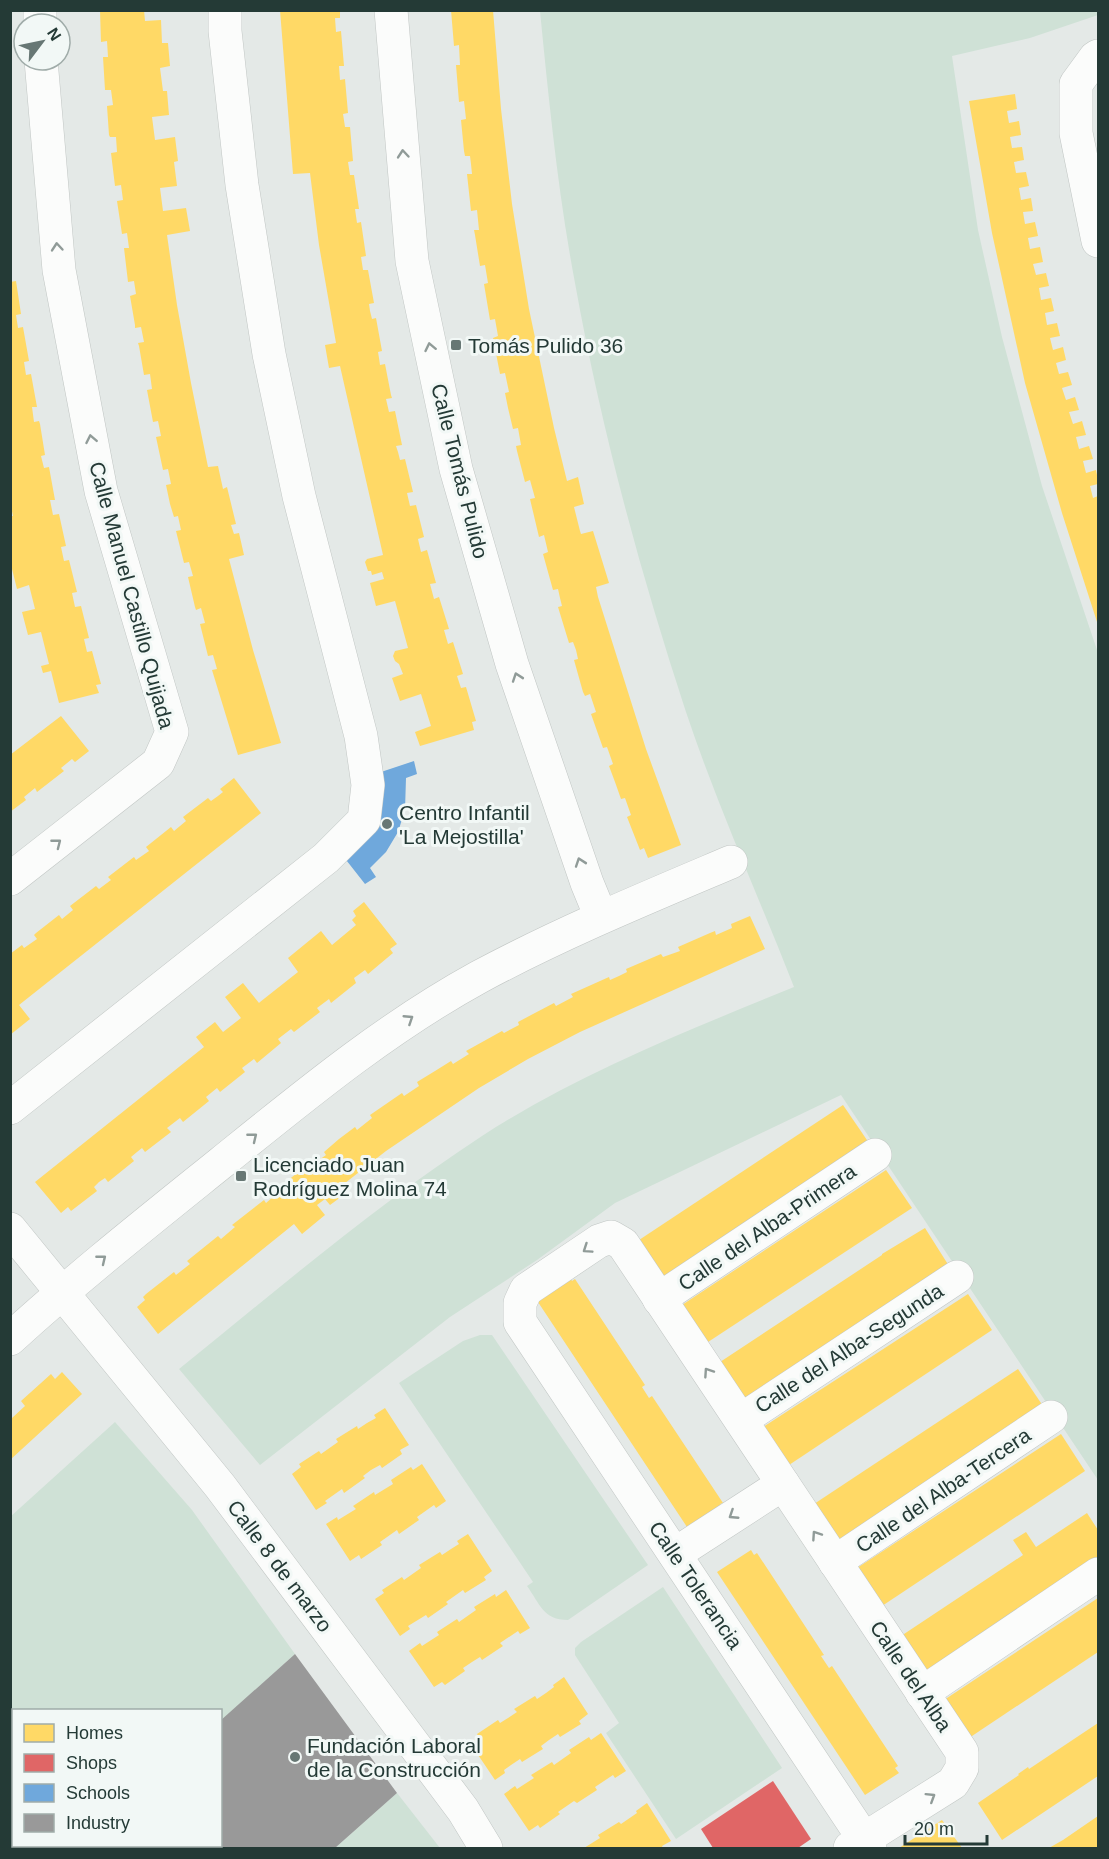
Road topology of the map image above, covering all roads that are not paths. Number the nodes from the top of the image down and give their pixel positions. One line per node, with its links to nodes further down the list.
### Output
1 (225, 10): 9 (street)
2 (392, 10): 8 (street, Calle Tomás Pulido, one-way to 2)
3 (1097, 57): 5 (street)
4 (42, 72): 7 (street, Calle Manuel Castillo Quijada, one-way to 4)
5 (1098, 240)
6 (731, 862): 8 (street)
7 (10, 879)
8 (601, 917): 13 (street, one-way to 8)
9 (10, 1108)
10 (875, 1155): 14 (street, Calle del Alba-Primera)
11 (10, 1229): 13 (street, Calle 8 de marzo)
12 (957, 1277): 18 (street, Calle del Alba-Segunda)
13 (61, 1293): 16 (street); 25 (street, Calle 8 de marzo)
14 (659, 1299): 15 (street, Calle del Alba, one-way to 15); 18 (street, Calle del Alba, one-way to 14)
15 (520, 1322): 20 (street, Calle Tolerancia)
16 (10, 1340)
17 (1051, 1417): 21 (street, Calle del Alba-Tercera)
18 (741, 1420): 19 (street, Calle del Alba)
19 (783, 1484): 20 (street, one-way to 20); 21 (street, Calle del Alba, one-way to 19)
20 (675, 1554): 24 (street, Calle Tolerancia)
21 (835, 1562): 23 (street, Calle del Alba)
22 (1098, 1574): 23 (street)
23 (922, 1693): 24 (street, Calle del Alba, one-way to 23)
24 (861, 1845)
25 (486, 1848)

